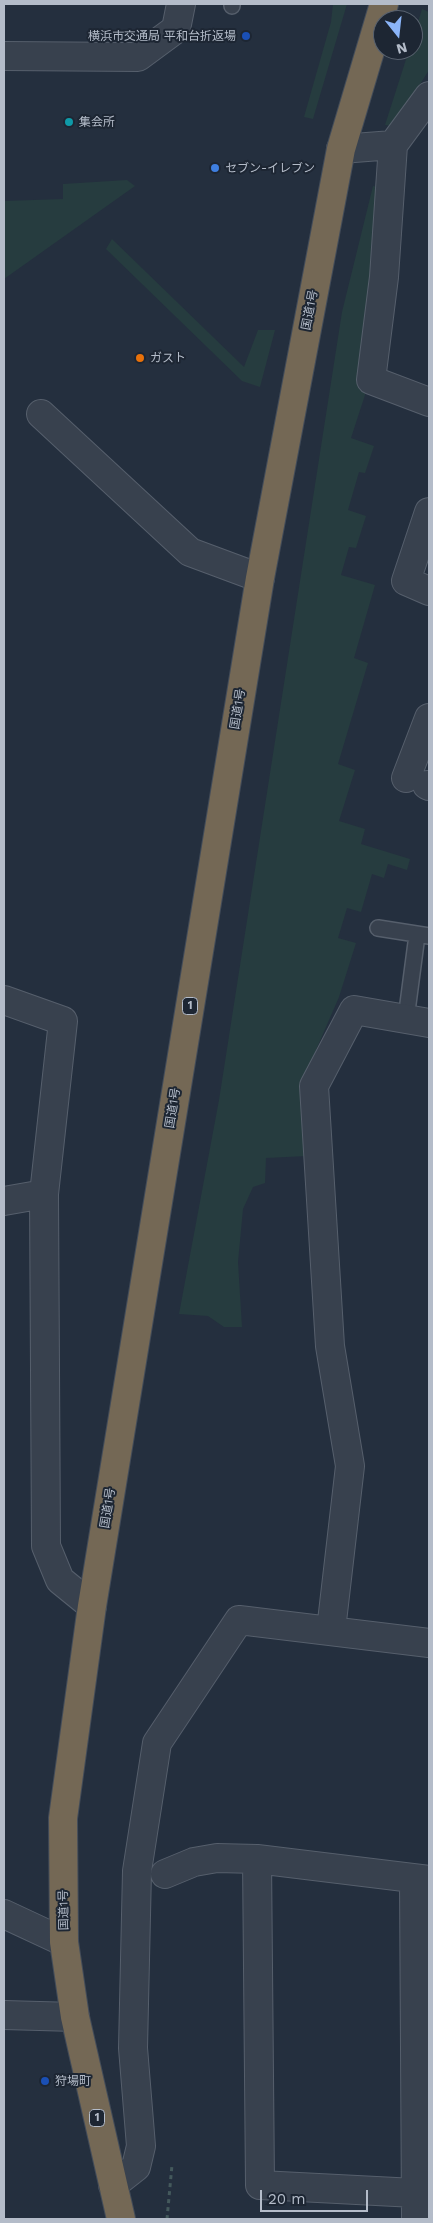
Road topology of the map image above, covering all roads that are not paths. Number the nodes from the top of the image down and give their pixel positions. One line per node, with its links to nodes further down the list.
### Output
1 (181, 4): 3 (street)
2 (384, 4): 6 (highway, 国道1号 / 1)
3 (4, 56)
4 (429, 96): 5 (street)
5 (393, 145): 6 (street); 7 (street)
6 (341, 149): 10 (highway, 国道1号 / 1)
7 (429, 402)
8 (41, 414): 10 (street)
9 (429, 512): 11 (street)
10 (260, 578): 20 (highway, 国道1号 / 1)
11 (429, 591)
12 (429, 718): 13 (street)
13 (421, 783)
14 (378, 928): 15 (lane)
15 (423, 936): 17 (lane)
16 (4, 1000): 18 (street)
17 (418, 1021): 21 (street)
18 (44, 1194): 19 (street); 20 (street)
19 (4, 1201)
20 (92, 1606): 27 (highway, 国道1号 / 1)
21 (332, 1630): 22 (street); 30 (street)
22 (429, 1643)
23 (257, 1859): 24 (street); 25 (street); 31 (street)
24 (165, 1874)
25 (421, 1879): 31 (street)
26 (4, 1914): 27 (street)
27 (64, 1942): 29 (highway, 国道1号 / 1)
28 (4, 2015): 29 (street)
29 (75, 2018): 30 (highway, 国道1号 / 1)
30 (112, 2185): 32 (highway, 国道1号 / 1)
31 (416, 2206)
32 (121, 2219)

